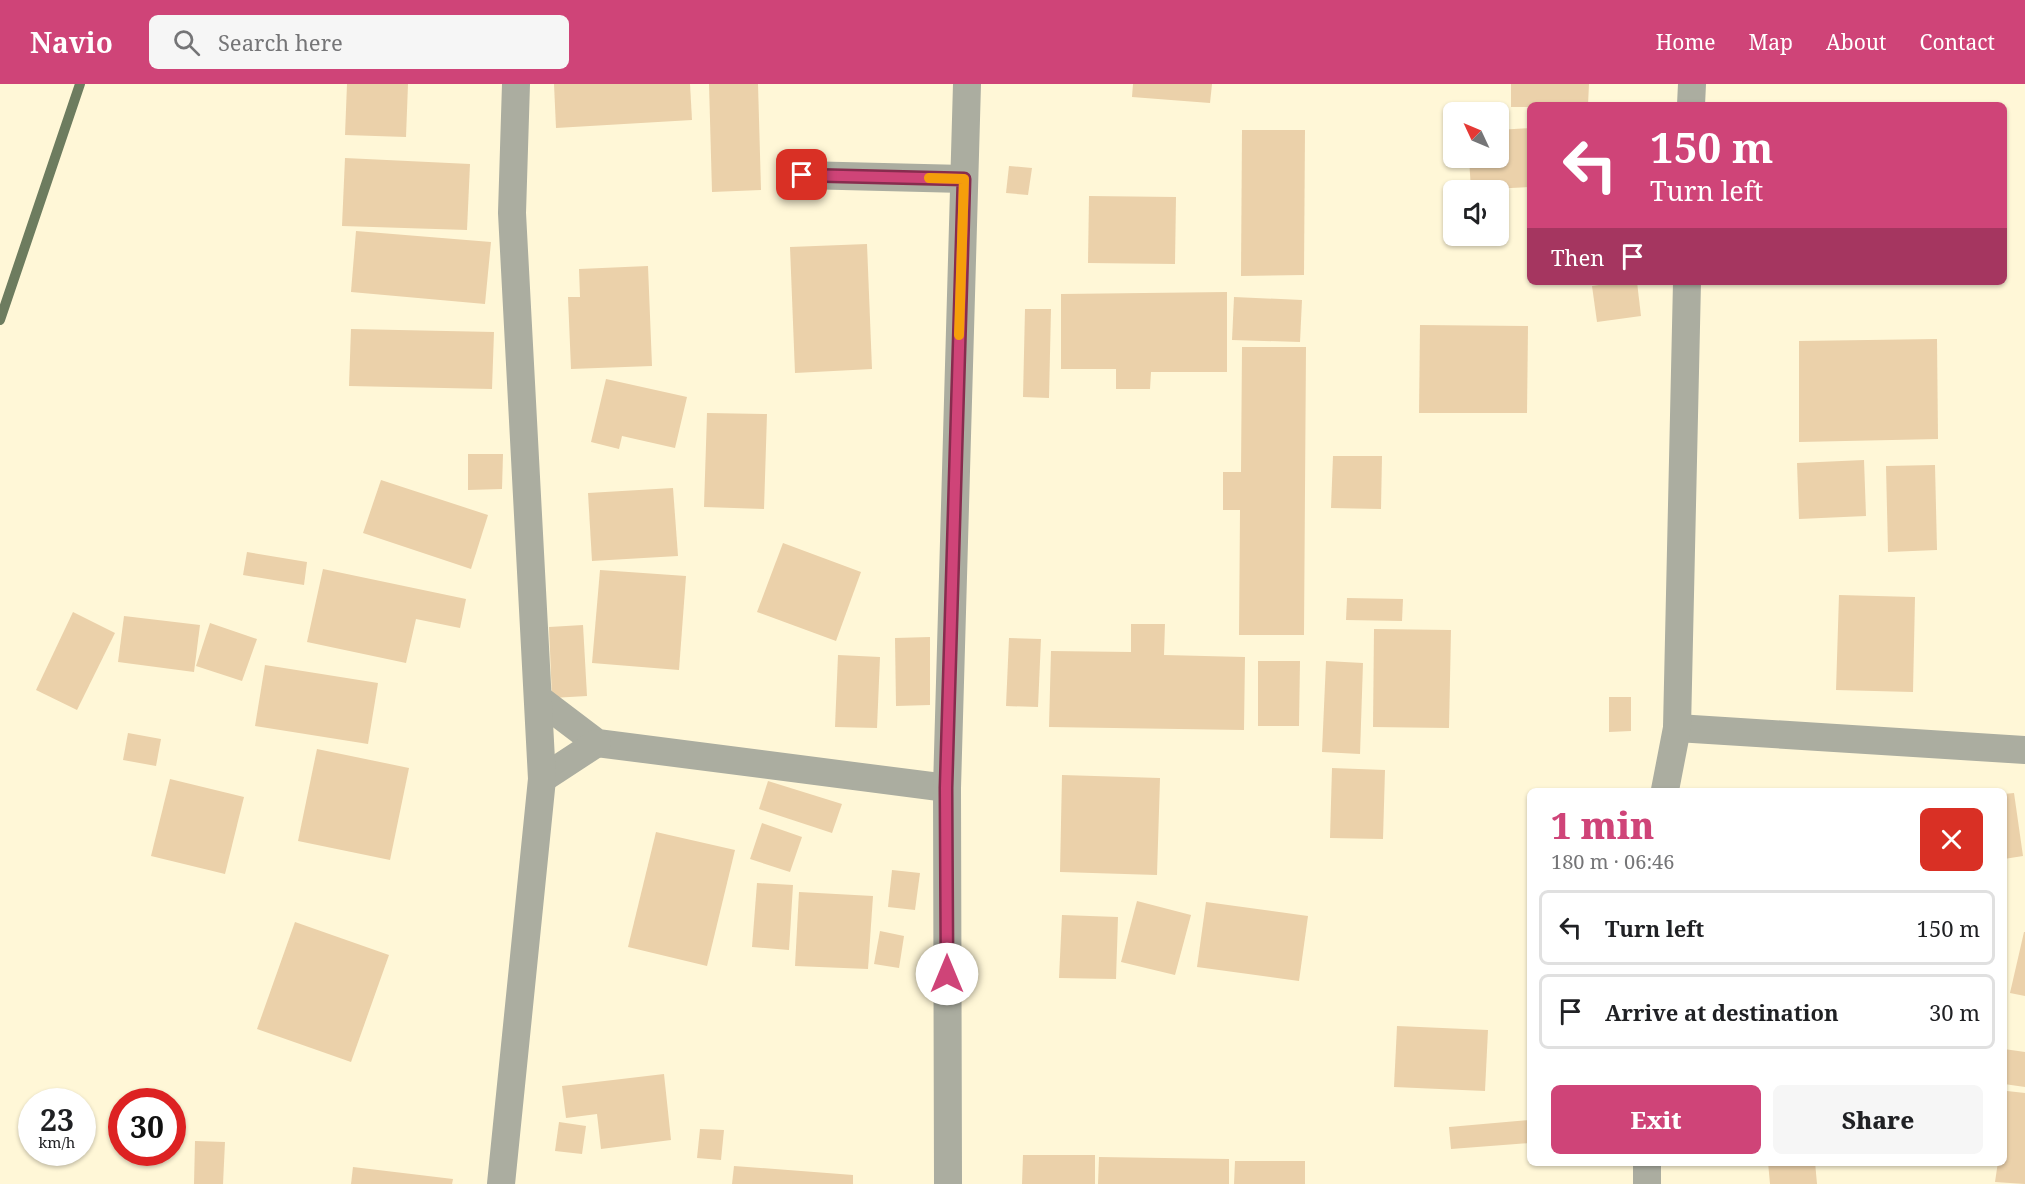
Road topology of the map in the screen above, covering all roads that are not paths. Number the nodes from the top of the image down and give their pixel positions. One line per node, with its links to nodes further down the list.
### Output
1 (516, 84): 8 (street)
2 (967, 84): 6 (street)
3 (1692, 84): 4 (street)
4 (1691, 102)
5 (802, 175): 6 (street)
6 (964, 179): 13 (street)
7 (1687, 285): 9 (street)
8 (539, 699): 10 (street); 12 (street)
9 (1677, 728): 11 (street); 14 (street)
10 (597, 743): 12 (street); 13 (street)
11 (2025, 750)
12 (542, 779): 16 (street)
13 (946, 788): 17 (street)
14 (1665, 788)
15 (1647, 1166): 18 (street)
16 (501, 1184)
17 (948, 1184)
18 (1647, 1184)

